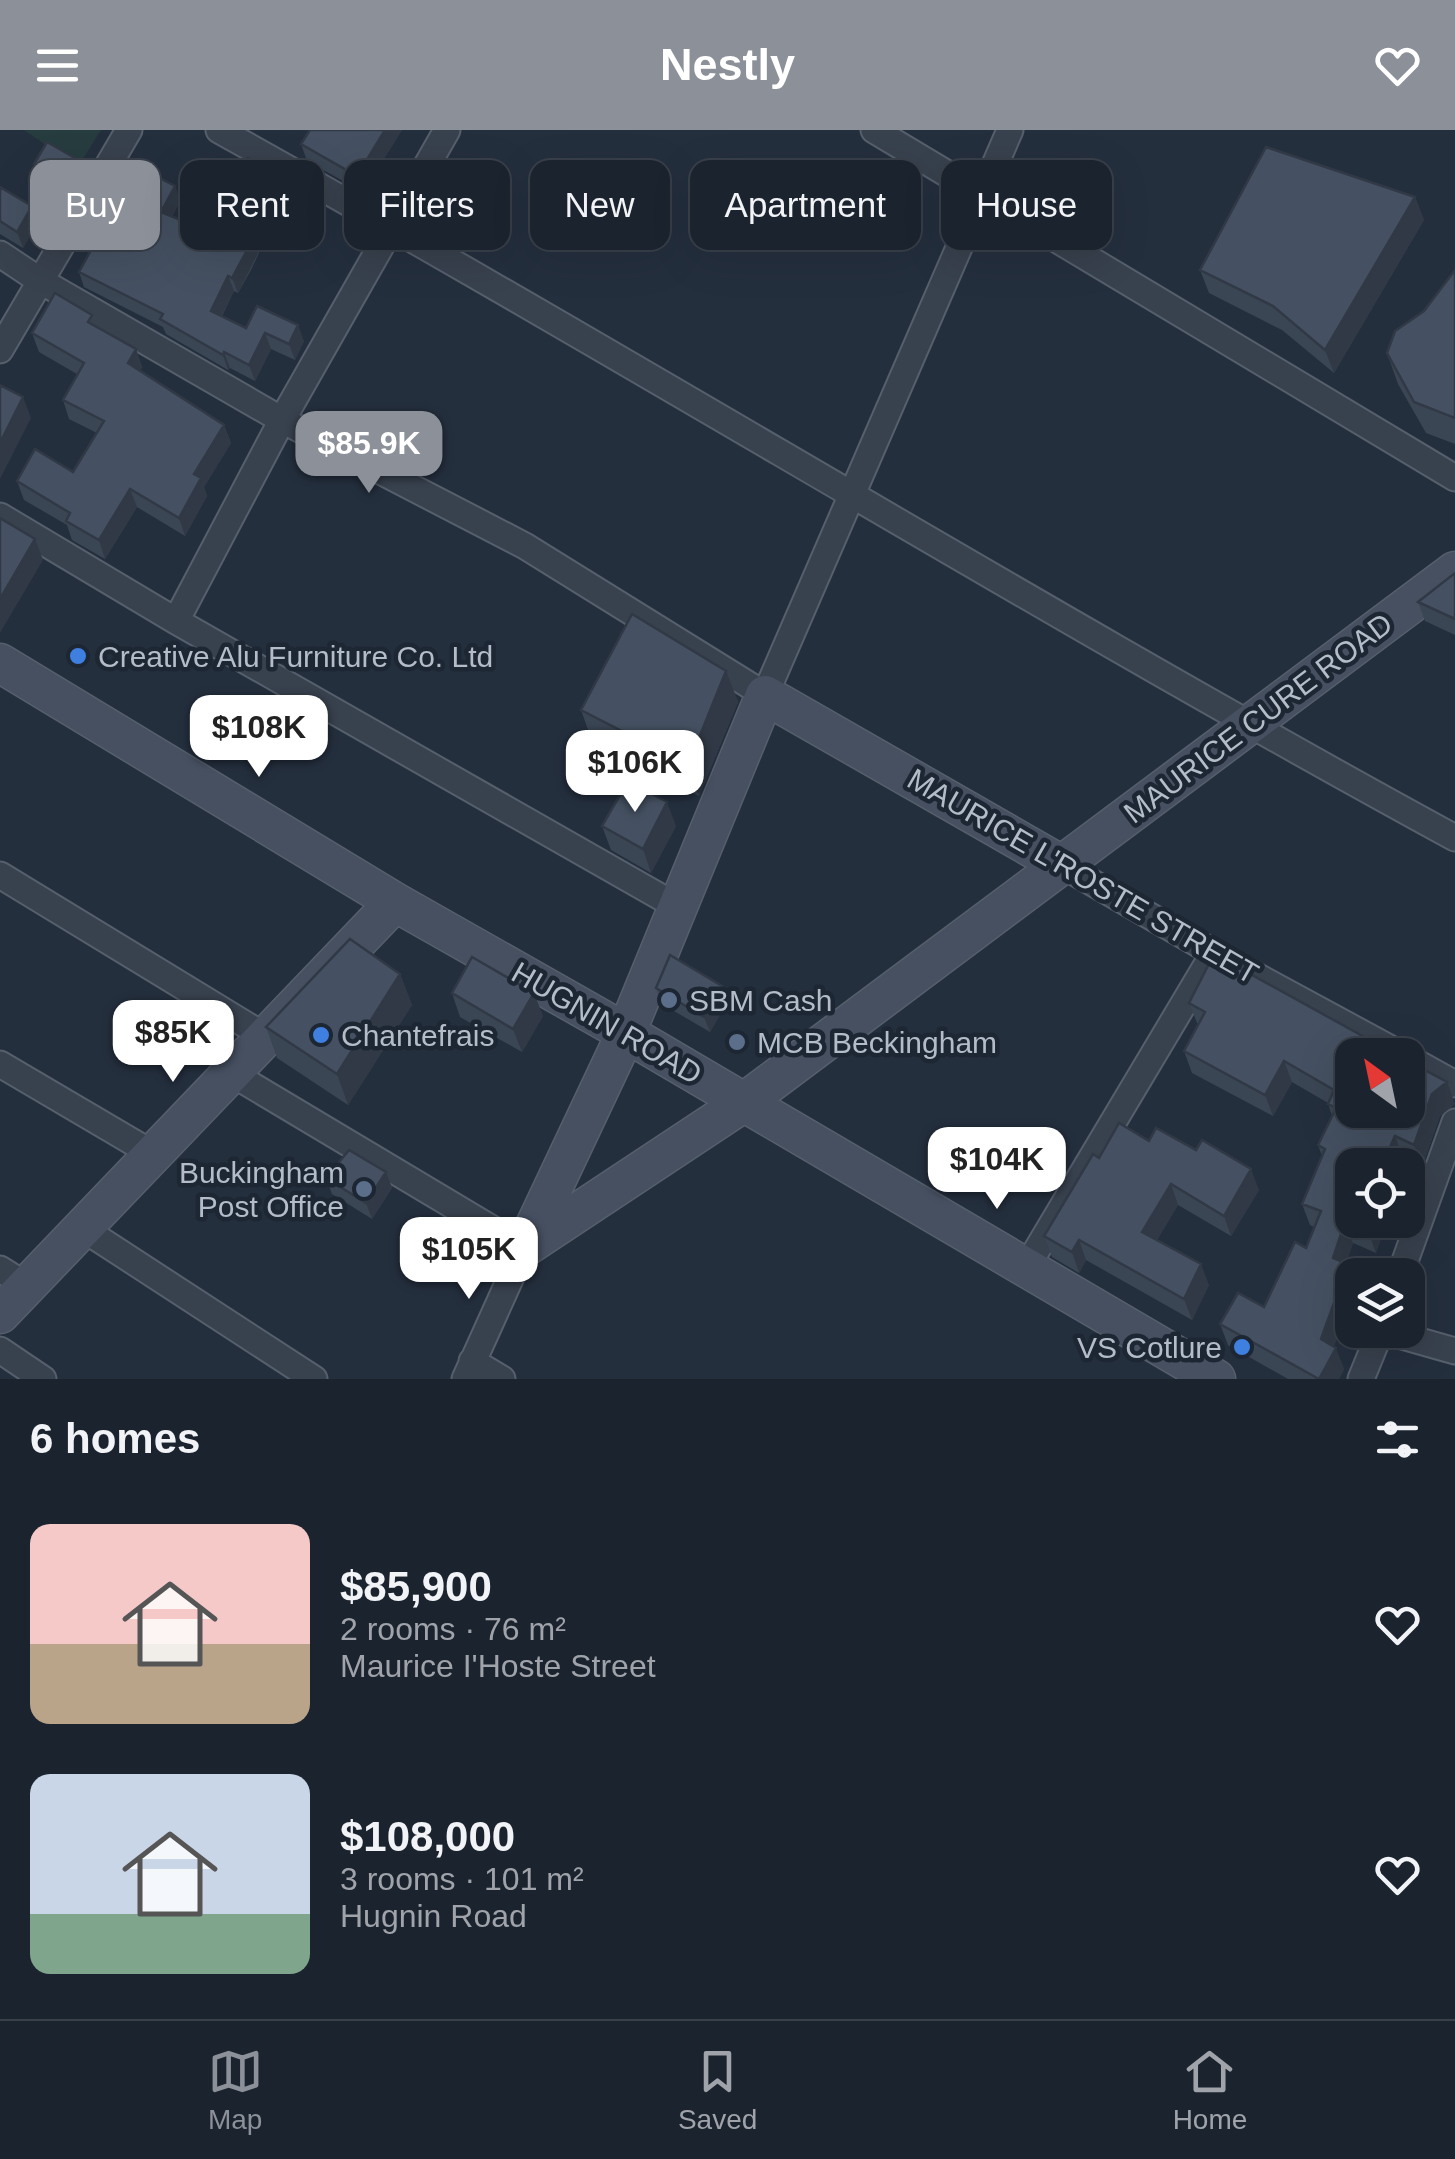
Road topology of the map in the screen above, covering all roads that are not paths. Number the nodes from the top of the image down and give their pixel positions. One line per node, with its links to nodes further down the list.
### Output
1 (129, 130): 15 (street)
2 (219, 130): 9 (street)
3 (446, 130): 6 (street)
4 (874, 130): 8 (street)
5 (1010, 130): 7 (street)
6 (429, 160)
7 (996, 160)
8 (941, 170)
9 (344, 199)
10 (378, 250): 17 (street)
11 (433, 250): 19 (street)
12 (957, 250): 19 (street)
13 (1074, 250): 18 (street)
14 (0, 254): 15 (street)
15 (39, 280): 16 (street); 17 (street)
16 (0, 350)
17 (282, 420): 22 (street); 24 (street)
18 (1455, 478)
19 (850, 495): 24 (street); 25 (street)
20 (0, 516): 22 (street)
21 (1455, 572): 25 (main road, MAURICE CURE ROAD)
22 (176, 622): 30 (street)
23 (0, 662): 29 (main road, HUGNIN ROAD)
24 (765, 695): 27 (main road, MAURICE L'ROSTE STREET); 30 (main road)
25 (1248, 726): 26 (street); 27 (main road, MAURICE CURE ROAD)
26 (1455, 838)
27 (1060, 864): 31 (street, MAURICE L'ROSTE STREET); 39 (main road, MAURICE CURE ROAD)
28 (0, 876): 33 (street)
29 (395, 902): 32 (main road, HUGNIN ROAD); 33 (main road)
30 (678, 907): 32 (main road)
31 (1214, 953): 34 (street, MAURICE L'ROSTE STREET); 45 (street)
32 (626, 1033): 39 (main road, HUGNIN ROAD); 43 (main road)
33 (266, 1037): 37 (main road)
34 (1372, 1038)
35 (0, 1064): 41 (street)
36 (1425, 1067): 38 (street, MAURICE L'ROSTE STREET)
37 (231, 1073): 41 (main road); 43 (street)
38 (1455, 1084)
39 (743, 1103): 43 (main road, MAURICE CURE ROAD); 45 (main road, HUGNIN ROAD)
40 (1455, 1122): 44 (street)
41 (153, 1154): 42 (main road)
42 (82, 1228): 46 (main road); 54 (street)
43 (524, 1248): 52 (street)
44 (1406, 1258)
45 (1026, 1268): 56 (main road, HUGNIN ROAD)
46 (14, 1277): 47 (main road)
47 (0, 1314)
48 (1425, 1342): 51 (street)
49 (1374, 1348): 57 (street)
50 (0, 1350): 53 (street)
51 (1455, 1351)
52 (468, 1370): 55 (street)
53 (43, 1379)
54 (314, 1379)
55 (502, 1379)
56 (1216, 1379)
57 (1362, 1379)

